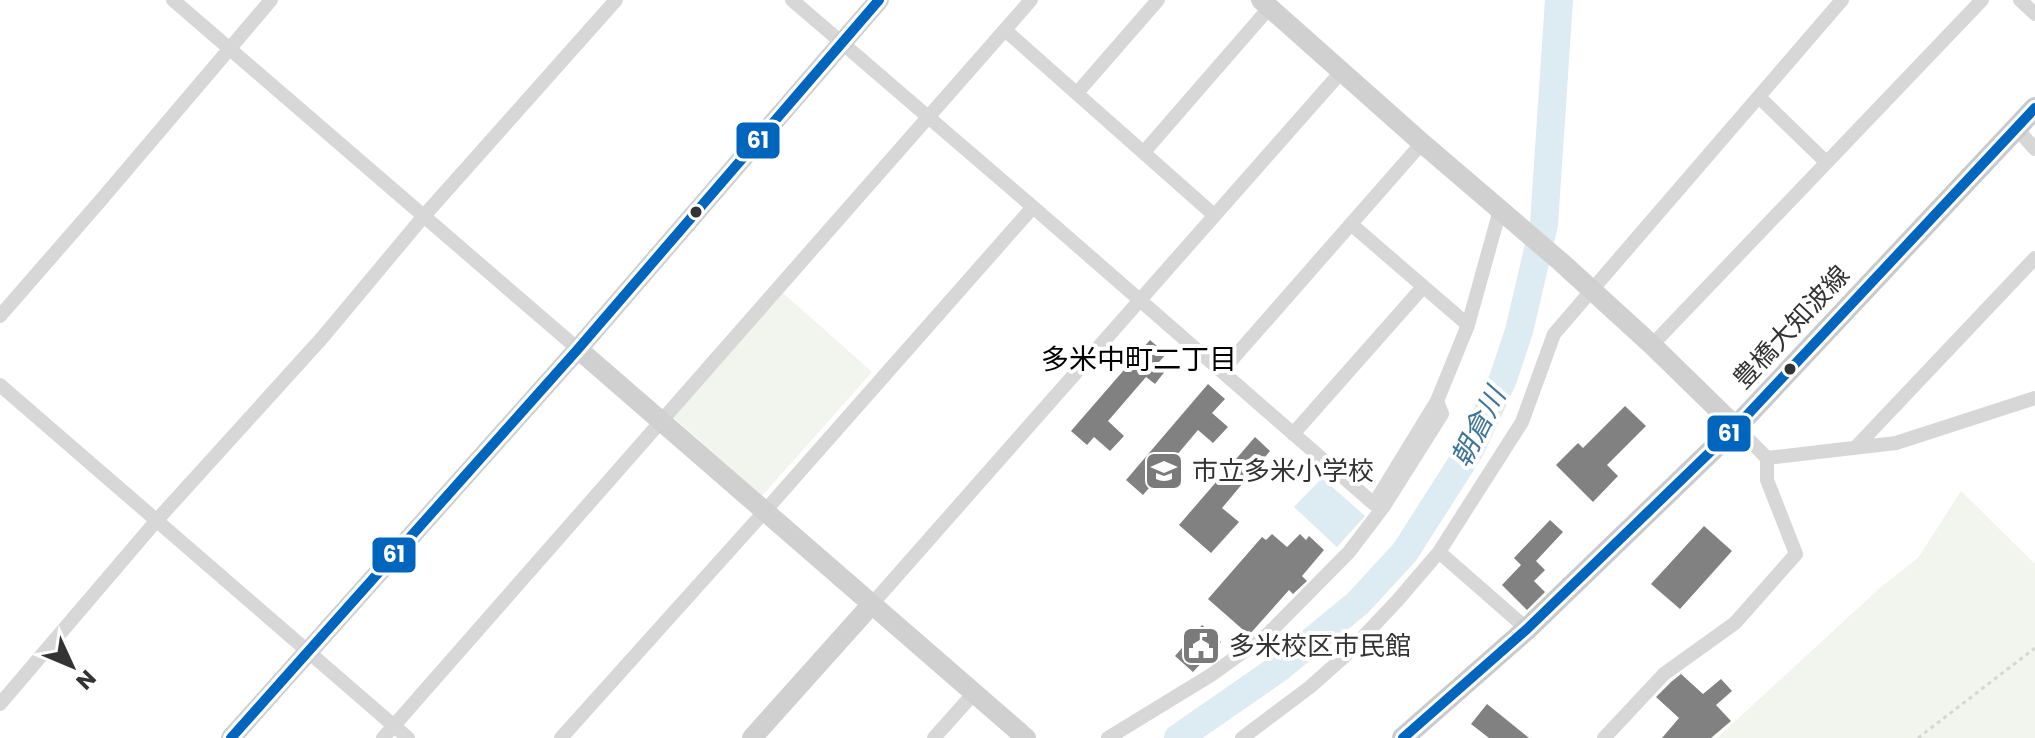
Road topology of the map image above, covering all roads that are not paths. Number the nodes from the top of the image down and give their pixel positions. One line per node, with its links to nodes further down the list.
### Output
1 (173, 0): 15 (street)
2 (271, 0): 15 (street)
3 (616, 0): 29 (street)
4 (792, 0): 14 (street)
5 (879, 0): 14 (street)
6 (1031, 0): 13 (street)
7 (1158, 0): 17 (street)
8 (1842, 0): 18 (street)
9 (1982, 0): 25 (street)
10 (2020, 0): 12 (street)
11 (1265, 4): 16 (street); 24 (street)
12 (2035, 14)
13 (1005, 30): 17 (street); 20 (street)
14 (842, 42): 20 (street); 38 (street)
15 (228, 49): 29 (street); 35 (street)
16 (1342, 71): 22 (street); 27 (street)
17 (1077, 93): 24 (street)
18 (1759, 97): 25 (street); 33 (street)
19 (2035, 108): 21 (main road, 豊橋大知波線)
20 (929, 117): 26 (street); 43 (street)
21 (2016, 128): 23 (street); 44 (main road, 豊橋大知波線)
22 (1422, 143): 28 (street); 30 (street)
23 (2035, 149)
24 (1144, 152): 27 (street)
25 (1826, 162): 37 (street)
26 (1033, 207): 34 (street); 48 (street)
27 (1214, 215): 34 (street)
28 (1506, 215): 33 (street); 36 (street)
29 (423, 217): 38 (street); 49 (street)
30 (1352, 225): 32 (street); 39 (street)
31 (2035, 258): 46 (street)
32 (1423, 287): 36 (street); 45 (street)
33 (1593, 291): 37 (street); 50 (street)
34 (1140, 300): 39 (street); 51 (street)
35 (0, 316)
36 (1468, 325): 42 (street)
37 (1652, 345): 44 (street)
38 (578, 349): 43 (street); 53 (street)
39 (1222, 371): 45 (street)
40 (0, 385): 49 (street)
41 (2035, 398): 46 (street)
42 (1437, 401): 45 (street); 64 (street)
43 (660, 420): 48 (street); 56 (street)
44 (1736, 427): 47 (street); 52 (main road, 豊橋大知波線)
45 (1293, 434)
46 (1855, 448): 47 (street)
47 (1767, 458): 67 (street)
48 (765, 511): 51 (street); 60 (street)
49 (157, 520): 53 (street); 55 (street)
50 (1439, 552): 52 (street); 65 (street)
51 (872, 604): 54 (street); 61 (street)
52 (1527, 629): 66 (main road, 豊橋大知波線)
53 (308, 651): 56 (street); 57 (street)
54 (974, 693): 62 (street); 63 (street)
55 (0, 704)
56 (393, 726): 58 (street); 59 (street)
57 (231, 738)
58 (383, 738)
59 (408, 738)
60 (561, 738)
61 (752, 738)
62 (934, 738)
63 (1026, 738)
64 (1108, 738)
65 (1242, 738)
66 (1403, 738)
67 (1604, 738)

